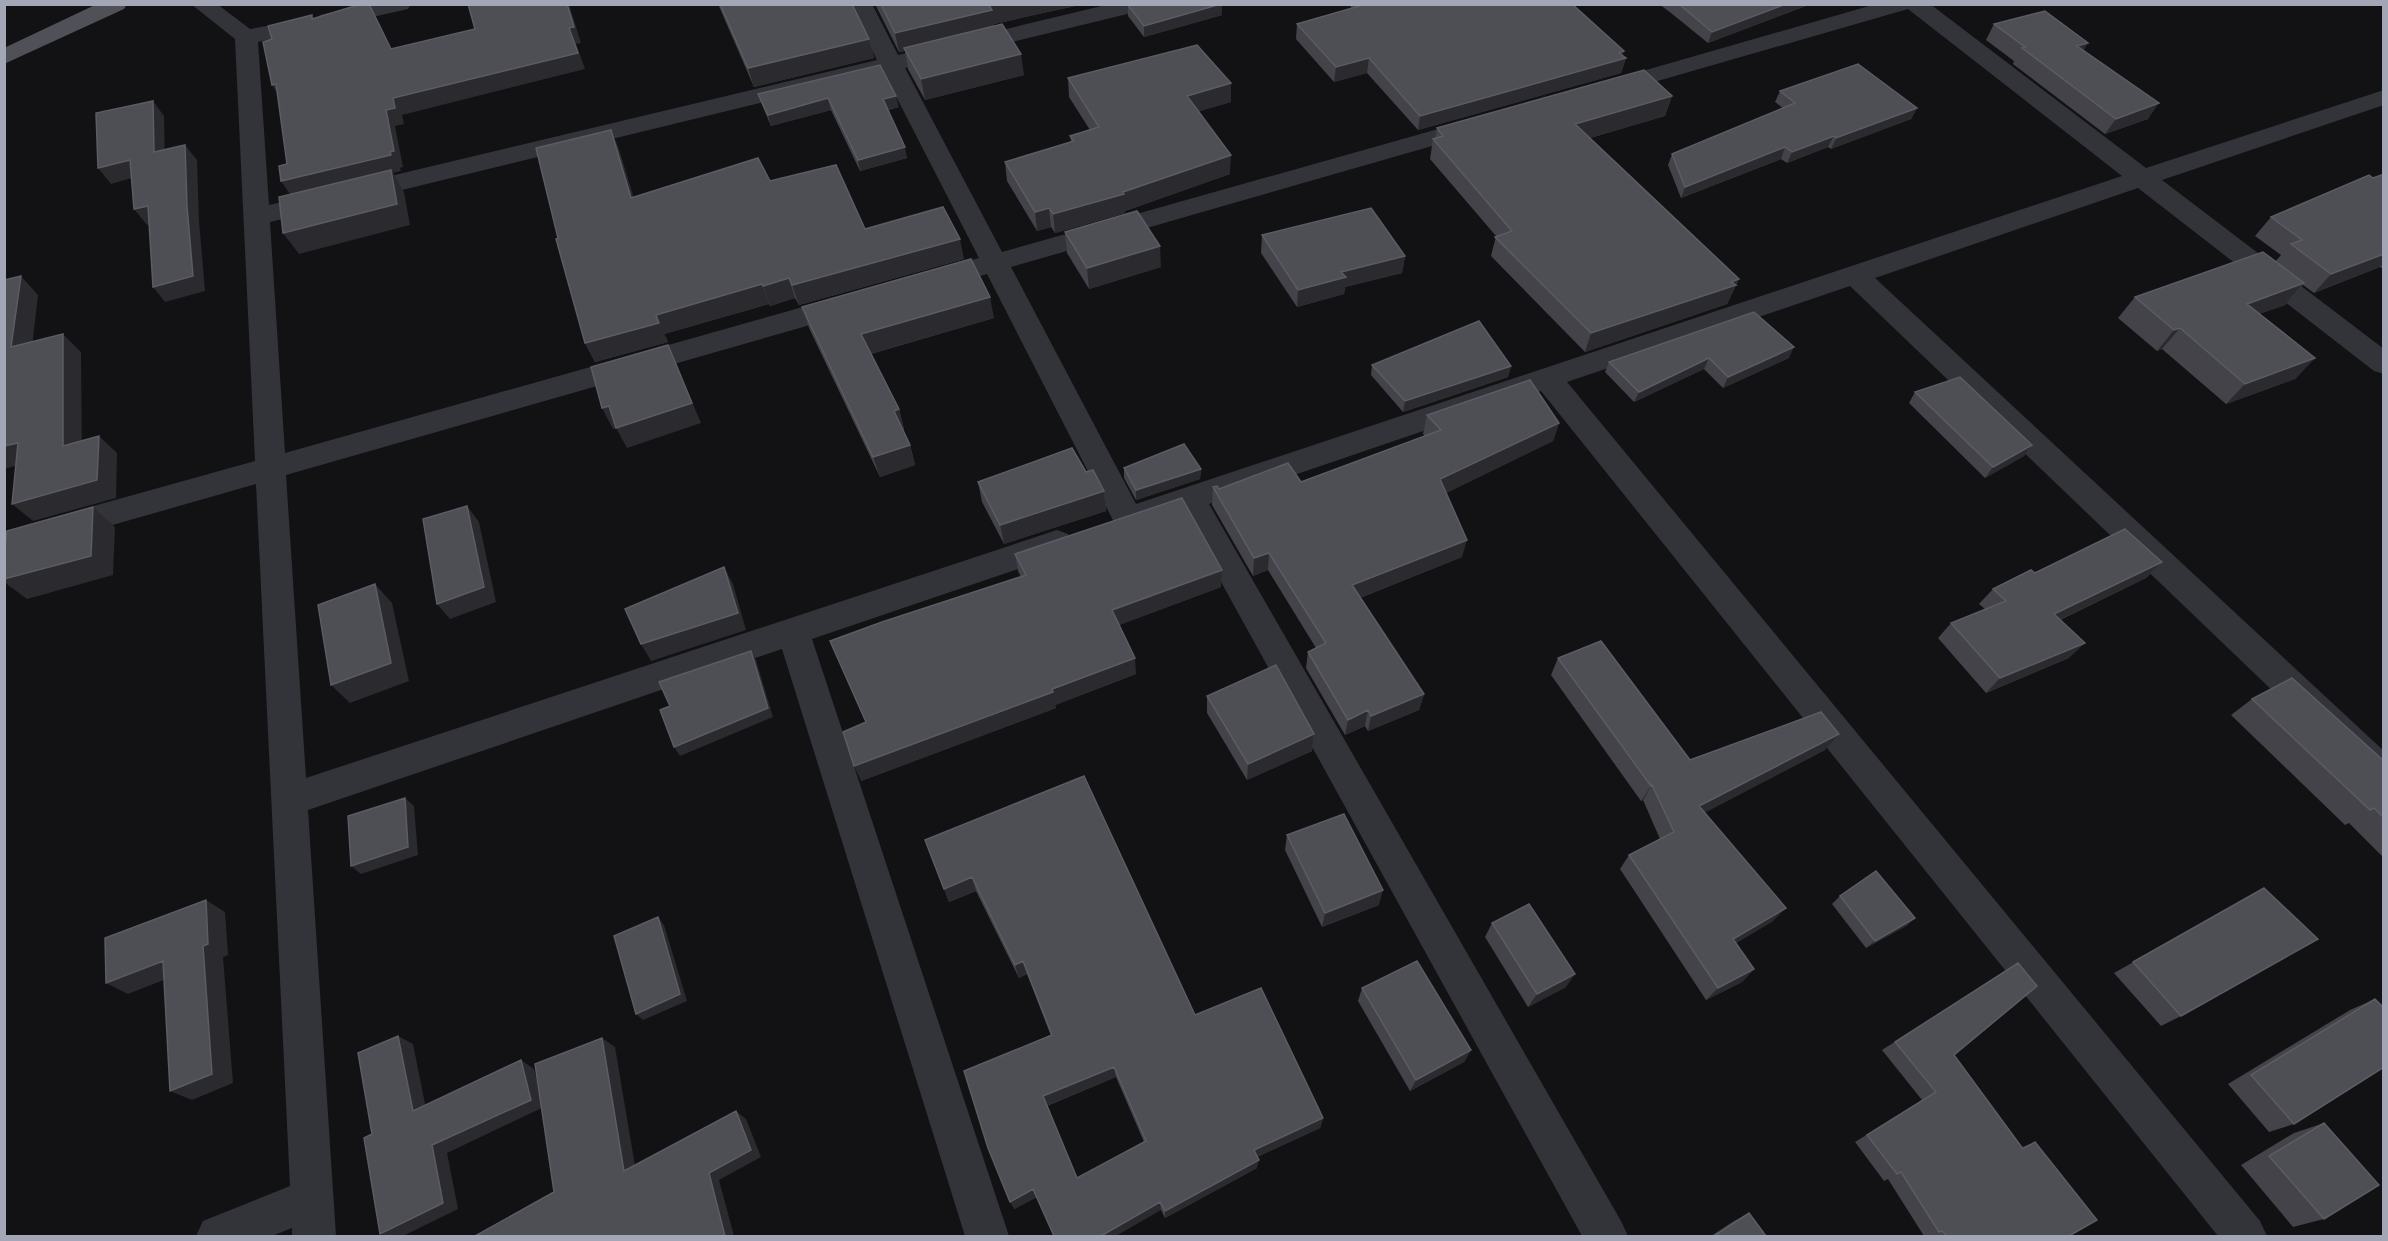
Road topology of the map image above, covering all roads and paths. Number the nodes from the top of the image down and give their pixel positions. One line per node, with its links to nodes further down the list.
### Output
1 (116, 4): 9 (main road)
2 (202, 4): 8 (street)
3 (400, 4): 8 (street)
4 (860, 4): 10 (street)
5 (1140, 4): 10 (street)
6 (1902, 4): 11 (street)
7 (1915, 4): 14 (street)
8 (246, 37): 15 (street)
9 (4, 57)
10 (891, 64): 15 (street); 16 (street)
11 (1580, 96)
12 (2384, 97): 14 (street)
13 (1500, 119): 16 (street)
14 (2141, 178): 17 (street); 20 (street)
15 (256, 217): 22 (street)
16 (995, 262): 18 (street); 24 (street)
17 (1855, 275): 21 (street); 27 (street)
18 (914, 285)
19 (868, 298): 22 (street)
20 (2384, 364)
21 (1547, 378): 23 (street); 33 (street)
22 (270, 468): 25 (street); 28 (street)
23 (1190, 498): 24 (street); 32 (street)
24 (1106, 526): 26 (street)
25 (4, 544)
26 (793, 631): 28 (street); 31 (street)
27 (2384, 774)
28 (290, 800): 29 (street)
29 (313, 1218): 30 (street)
30 (218, 1236)
31 (987, 1236)
32 (1606, 1236)
33 (2245, 1236)

